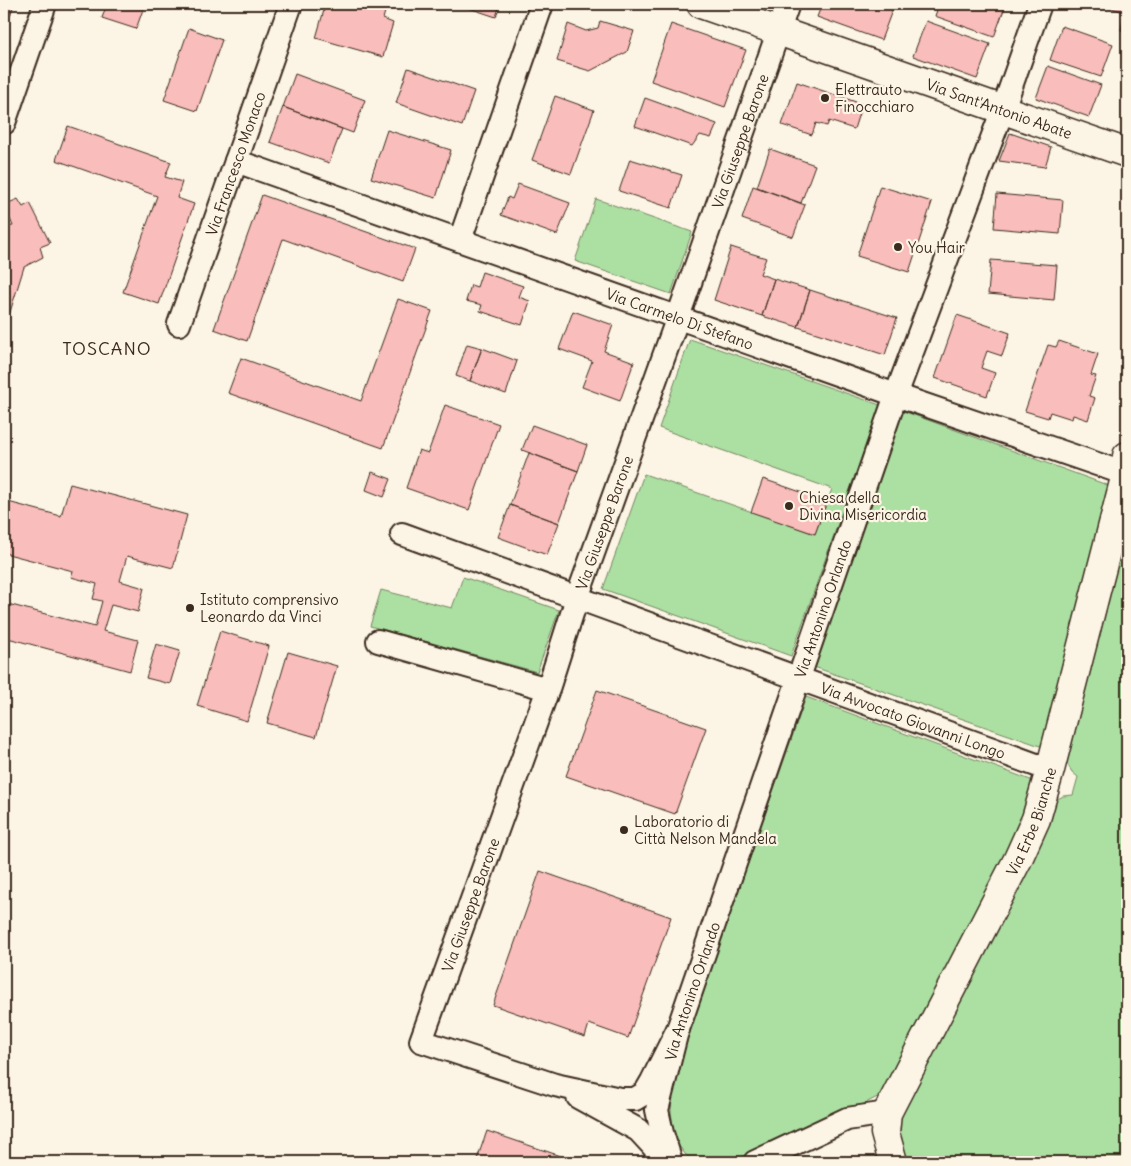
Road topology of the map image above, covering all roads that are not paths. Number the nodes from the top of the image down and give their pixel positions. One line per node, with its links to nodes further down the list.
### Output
1 (45, 4): 9 (street)
2 (291, 4): 11 (street, Via Francesco Monaco)
3 (542, 4): 12 (street)
4 (701, 4): 7 (street, Via Sant'Antonio Abate)
5 (788, 4): 7 (street, Via Giuseppe Barone)
6 (1040, 4): 8 (street, Via Antonino Orlando)
7 (779, 31): 8 (street, Via Sant'Antonio Abate); 13 (street, Via Giuseppe Barone)
8 (1003, 109): 10 (street, Via Sant'Antonio Abate); 15 (street, Via Antonino Orlando)
9 (4, 123)
10 (1127, 153)
11 (236, 161): 12 (street, Via Carmelo Di Stefano); 14 (street, Via Francesco Monaco)
12 (460, 240): 13 (street, Via Carmelo Di Stefano)
13 (678, 317): 15 (street, Via Carmelo Di Stefano); 18 (street, Via Giuseppe Barone)
14 (179, 324)
15 (896, 395): 16 (street, Via Carmelo Di Stefano); 20 (street, Via Antonino Orlando)
16 (1126, 465): 22 (street, Via Erbe Bianche)
17 (402, 534): 18 (street, Via Avvocato Giovanni Longo)
18 (577, 598): 20 (street, Via Avvocato Giovanni Longo); 21 (street, Via Giuseppe Barone)
19 (378, 641): 21 (street)
20 (798, 678): 22 (street, Via Avvocato Giovanni Longo); 23 (street, Via Antonino Orlando)
21 (548, 689): 24 (street, Via Giuseppe Barone)
22 (1050, 770): 25 (street, Via Erbe Bianche)
23 (678, 1029): 24 (street); 26 (street, Via Antonino Orlando)
24 (555, 1085): 26 (street)
25 (887, 1113): 27 (street); 28 (street, Via Erbe Bianche)
26 (669, 1162)
27 (755, 1162)
28 (893, 1162)

